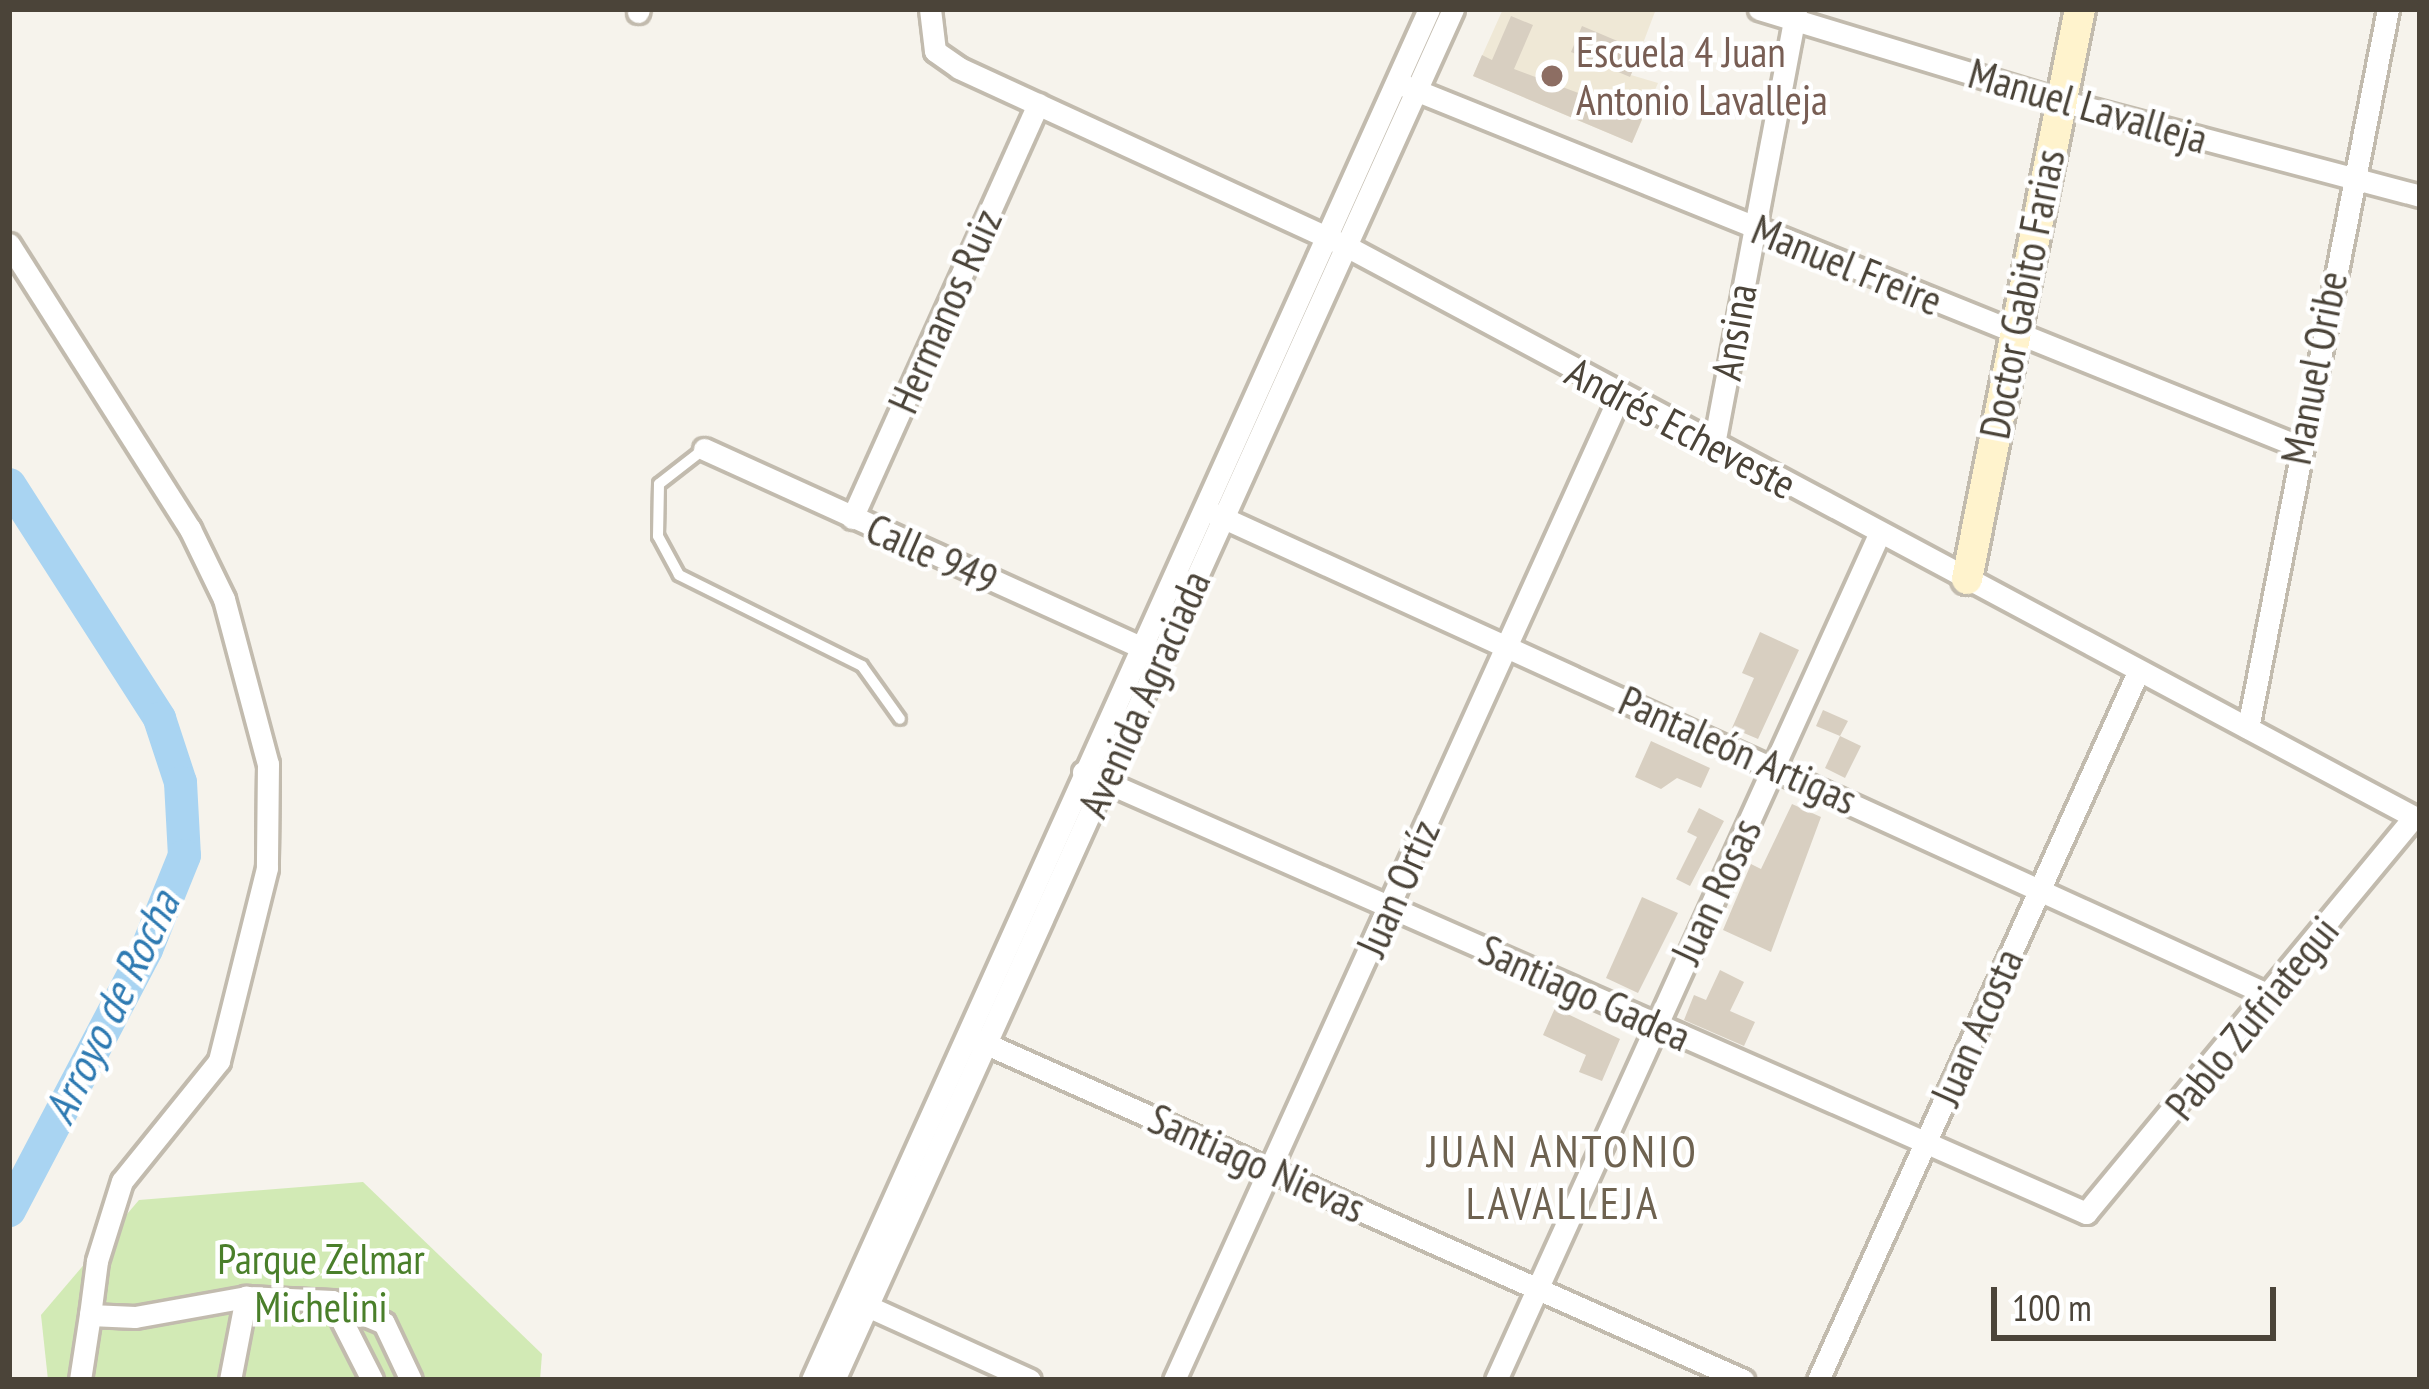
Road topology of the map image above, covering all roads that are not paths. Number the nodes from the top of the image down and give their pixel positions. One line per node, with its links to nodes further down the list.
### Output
1 (930, 9): 10 (street, Andrés Echeveste)
2 (1429, 9): 8 (street, Avenida Agraciada)
3 (1453, 9): 8 (street, Avenida Agraciada)
4 (1759, 9): 7 (street, Manuel Lavalleja)
5 (2080, 9): 9 (street, Doctor Gabito Farias)
6 (2388, 9): 11 (street, Manuel Oribe)
7 (1795, 14): 9 (street, Manuel Lavalleja); 13 (street, Ansina)
8 (1406, 86): 13 (street, Manuel Freire); 14 (street, Avenida Agraciada)
9 (2061, 101): 11 (street, Manuel Lavalleja); 16 (street, Doctor Gabito Farias)
10 (1038, 104): 14 (street, Andrés Echeveste); 22 (street, Hermanos Ruiz)
11 (2350, 179): 12 (street, Manuel Lavalleja); 19 (street, Manuel Oribe)
12 (2420, 196)
13 (1753, 226): 16 (street, Manuel Freire); 18 (street, Ansina)
14 (1338, 242): 17 (street, Andrés Echeveste); 21 (street, Avenida Agraciada)
15 (9, 244): 45 (street)
16 (2013, 332): 19 (street, Manuel Freire); 24 (street, Doctor Gabito Farias)
17 (1620, 395): 18 (street, Andrés Echeveste); 25 (street, Juan Ortíz)
18 (1714, 444): 23 (street, Andrés Echeveste)
19 (2298, 446): 29 (street, Manuel Oribe)
20 (704, 449): 22 (street, Calle 949); 28 (lane)
21 (1214, 513): 25 (street, Pantaleón Artigas); 26 (street, Avenida Agraciada)
22 (852, 518): 26 (street, Calle 949)
23 (1879, 534): 24 (street, Andrés Echeveste); 30 (street, Juan Rosas)
24 (1967, 579): 27 (street, Andrés Echeveste)
25 (1505, 646): 30 (street, Pantaleón Artigas); 34 (street, Juan Ortíz)
26 (1152, 651): 31 (street, Avenida Agraciada)
27 (2137, 674): 29 (street, Andrés Echeveste); 33 (street, Juan Acosta)
28 (900, 719)
29 (2248, 728): 32 (street, Andrés Echeveste)
30 (1774, 766): 33 (street, Pantaleón Artigas); 36 (street, Juan Rosas)
31 (1094, 776): 34 (street, Santiago Gadea); 37 (street, Avenida Agraciada)
32 (2417, 818): 35 (street, Pablo Zufriategui)
33 (2042, 886): 35 (street, Pantaleón Artigas); 38 (street, Juan Acosta)
34 (1390, 908): 36 (street, Santiago Gadea); 39 (street, Juan Ortíz)
35 (2271, 996): 40 (street, Pablo Zufriategui)
36 (1655, 1023): 38 (street, Santiago Gadea); 41 (street, Juan Rosas)
37 (976, 1039): 39 (street, Santiago Nievas); 44 (street, Avenida Agraciada)
38 (1922, 1148): 40 (street, Santiago Gadea); 56 (street, Juan Acosta)
39 (1270, 1169): 41 (street, Santiago Nievas); 53 (street, Juan Ortíz)
40 (2086, 1213)
41 (1538, 1286): 54 (street, Juan Rosas); 55 (street, Santiago Nievas)
42 (246, 1297): 43 (street); 45 (street); 47 (street)
43 (332, 1301): 48 (street); 49 (street)
44 (858, 1302): 50 (street, Avenida Agraciada); 51 (street, Avenida Agraciada); 52 (street)
45 (90, 1315): 46 (street)
46 (80, 1380)
47 (230, 1380)
48 (372, 1380)
49 (411, 1380)
50 (812, 1380)
51 (834, 1380)
52 (1030, 1380)
53 (1174, 1380)
54 (1496, 1380)
55 (1743, 1380)
56 (1818, 1380)

